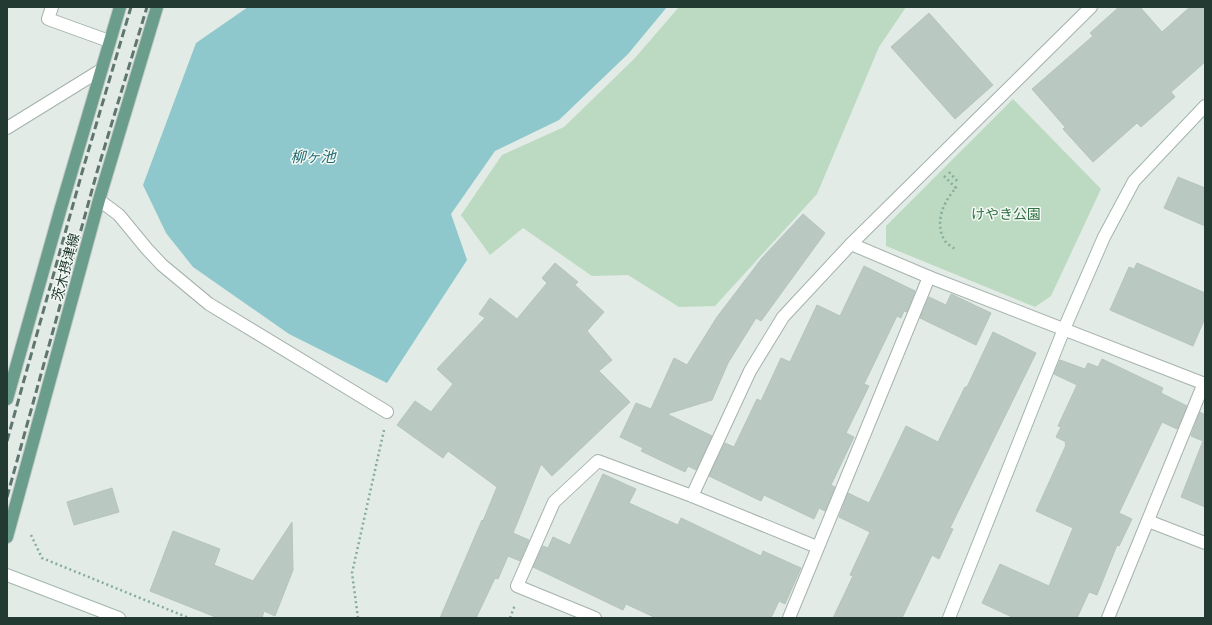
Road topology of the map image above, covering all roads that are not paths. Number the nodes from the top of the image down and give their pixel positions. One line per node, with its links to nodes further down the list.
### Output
1 (52, 7): 5 (street)
2 (120, 7): 5 (main road, 茨木摂津線)
3 (157, 7): 9 (main road, 茨木摂津線)
4 (1091, 7): 10 (street)
5 (109, 41): 6 (main road, 茨木摂津線)
6 (101, 70): 8 (street); 14 (main road, 茨木摂津線)
7 (1202, 112): 12 (street)
8 (7, 128)
9 (99, 200): 15 (street); 18 (main road, 茨木摂津線)
10 (851, 244): 11 (street); 16 (street)
11 (929, 277): 12 (street); 20 (street)
12 (1064, 329): 13 (street); 25 (street)
13 (1204, 384): 17 (street)
14 (7, 399)
15 (388, 412)
16 (692, 496): 20 (street); 23 (street)
17 (1148, 521): 19 (street); 26 (street)
18 (7, 537)
19 (1205, 543)
20 (817, 547): 24 (street)
21 (7, 575): 22 (street)
22 (119, 618)
23 (595, 618)
24 (789, 618)
25 (949, 618)
26 (1108, 618)

